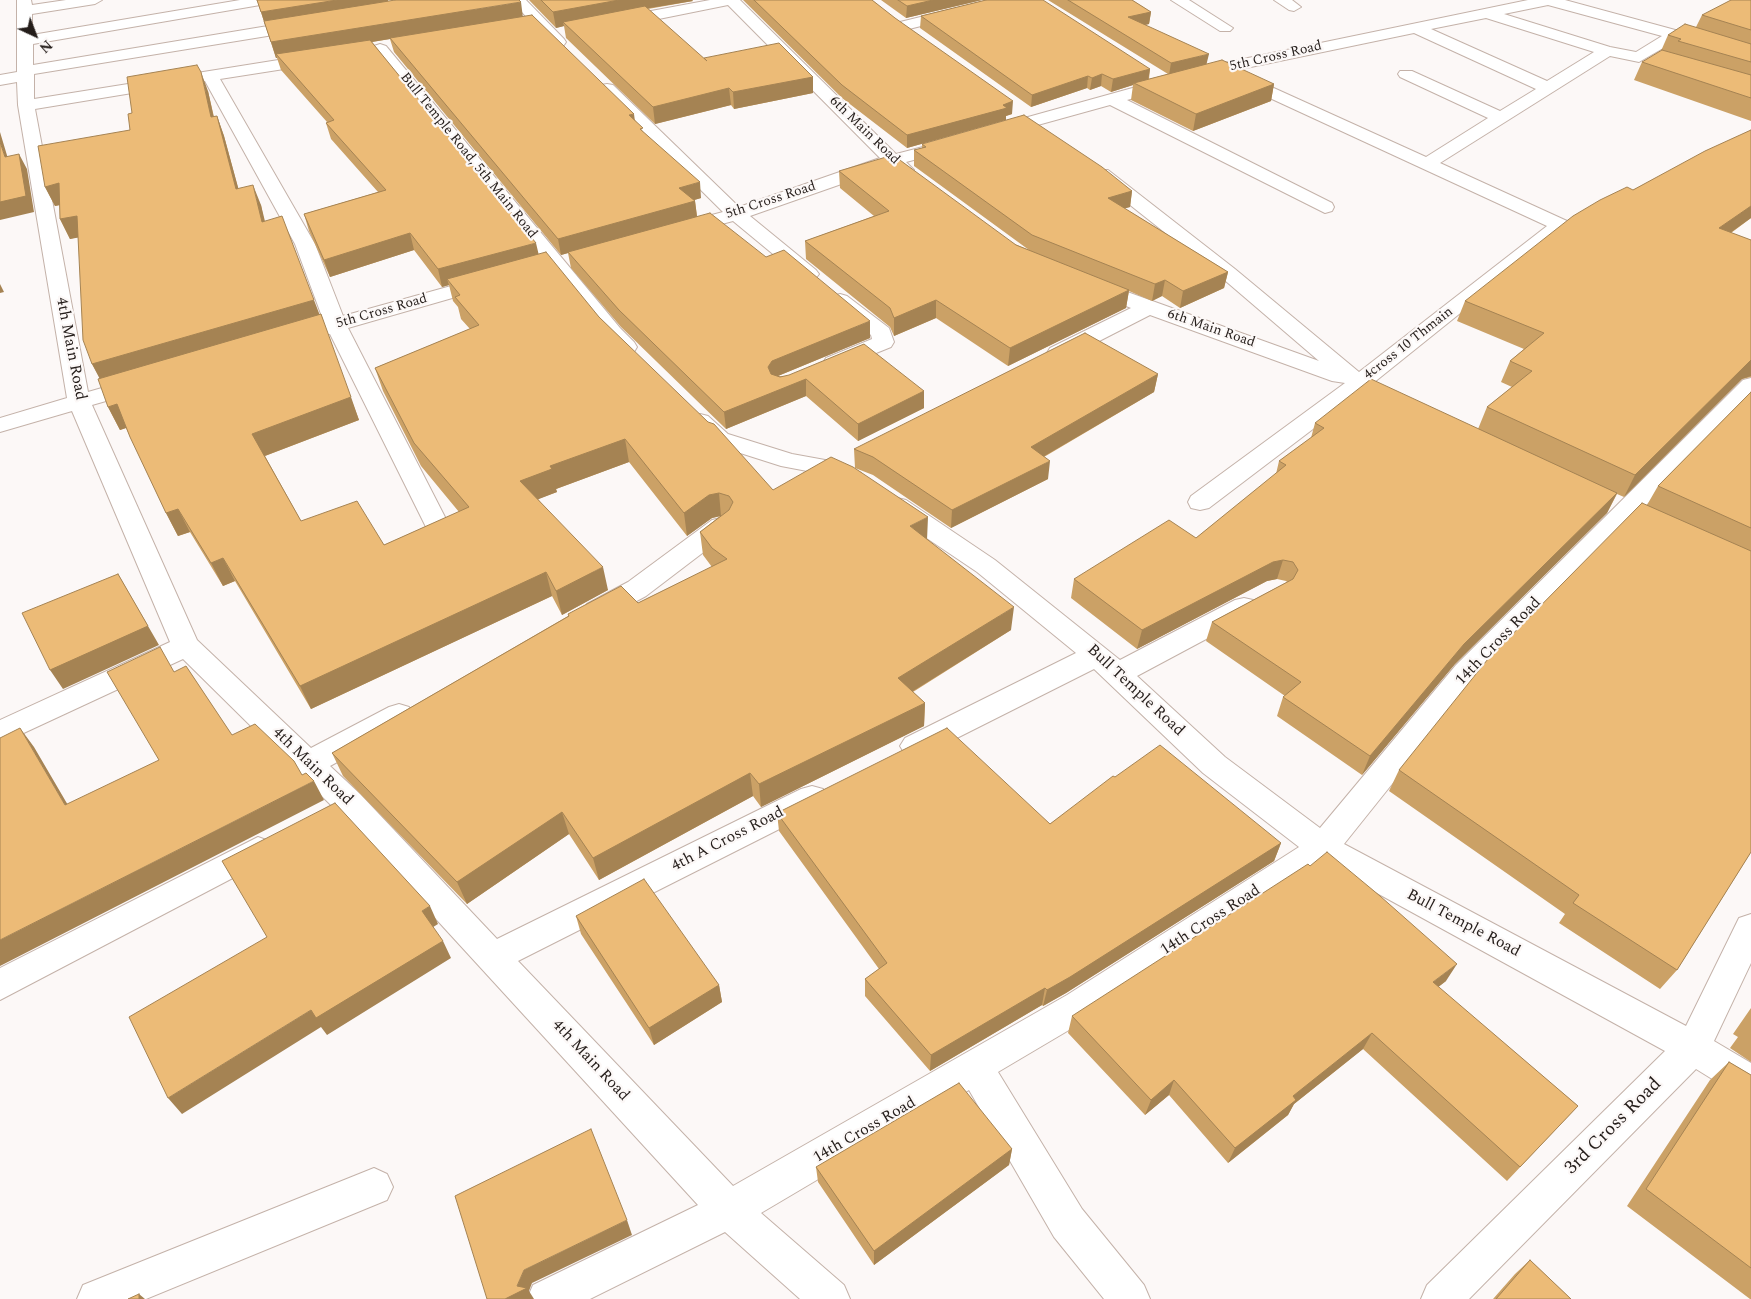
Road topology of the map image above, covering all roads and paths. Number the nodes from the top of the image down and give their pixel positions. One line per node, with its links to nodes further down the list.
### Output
1 (95, 0): 8 (street)
2 (266, 0): 21 (street)
3 (518, 0): 11 (street)
4 (732, 0): 12 (street); 47 (street, 6th Main Road)
5 (1008, 0): 19 (street)
6 (1178, 0): 14 (street)
7 (1548, 0): 9 (street, 5th Cross Road); 18 (street)
8 (24, 6): 21 (street, 4th Main Road)
9 (1485, 13): 15 (street, 5th Cross Road); 25 (street)
10 (319, 22): 34 (street)
11 (537, 22): 13 (street); 17 (street)
12 (608, 24)
13 (518, 25)
14 (1225, 28)
15 (1414, 28): 32 (street, 5th Cross Road); 40 (street)
16 (570, 32): 17 (street)
17 (551, 35): 28 (street)
18 (1674, 35): 23 (street); 29 (street)
19 (917, 37)
20 (1742, 40): 23 (street)
21 (25, 41): 34 (street, 4th Main Road)
22 (400, 45): 24 (street)
23 (1717, 46): 30 (street)
24 (380, 49): 26 (street); 62 (street, Bull Temple Road, 5th Main Road)
25 (1607, 51): 29 (street); 40 (street)
26 (361, 52)
27 (333, 56): 36 (street)
28 (572, 56)
29 (1639, 57): 31 (street)
30 (1751, 58)
31 (1657, 62)
32 (1220, 69): 39 (street, 5th Cross Road); 49 (street)
33 (1150, 73): 39 (street)
34 (25, 74): 38 (street); 42 (street, 4th Main Road)
35 (1406, 74): 44 (street)
36 (210, 75): 42 (street); 59 (street)
37 (594, 76): 52 (street)
38 (0, 80)
39 (1166, 83): 41 (street, 5th Cross Road)
40 (1548, 88): 44 (street)
41 (1112, 99): 45 (street, 5th Cross Road); 51 (street)
42 (26, 105): 67 (street, 4th Main Road)
43 (1020, 110): 45 (street)
44 (1501, 118): 49 (street)
45 (1036, 121): 46 (street); 47 (street, 5th Cross Road)
46 (1051, 134)
47 (892, 160): 50 (street, 6th Main Road); 52 (street, 5th Cross Road)
48 (1090, 164): 66 (street, 4cross 10 Thmain)
49 (1427, 164): 54 (street)
50 (923, 183)
51 (1325, 207)
52 (736, 214): 55 (street, 5th Cross Road); 63 (street)
53 (1577, 217): 54 (street, 4cross 10 Thmain)
54 (1560, 225): 66 (street, 4cross 10 Thmain)
55 (660, 234)
56 (508, 276): 59 (street, 5th Cross Road)
57 (1077, 279): 58 (street, 6th Main Road)
58 (1148, 308): 61 (street); 66 (street, 6th Main Road)
59 (336, 325): 60 (street, 5th Cross Road); 73 (street)
60 (270, 345)
61 (1042, 361)
62 (643, 364)
63 (819, 369)
64 (155, 379): 67 (street)
65 (1751, 385): 85 (street, 14th Cross Road)
66 (1368, 387): 72 (street)
67 (79, 402): 69 (street); 77 (street, 4th Main Road)
68 (683, 405): 71 (street, Bull Temple Road)
69 (0, 425)
70 (855, 454): 71 (street)
71 (828, 467): 78 (street, Bull Temple Road)
72 (1200, 502)
73 (436, 521)
74 (721, 526): 76 (street)
75 (1268, 595): 78 (street)
76 (576, 621)
77 (186, 646): 80 (street); 82 (street, 4th Main Road)
78 (1107, 664): 81 (street); 85 (street, Bull Temple Road)
79 (421, 704): 82 (street)
80 (0, 733)
81 (893, 757)
82 (309, 763): 87 (street, 4th Main Road)
83 (840, 784): 87 (street, 4th A Cross Road)
84 (279, 839): 88 (street)
85 (1323, 848): 89 (street, Bull Temple Road); 90 (street, 14th Cross Road)
86 (1751, 928): 89 (street, 3rd Cross Road)
87 (494, 957): 93 (street, 4th Main Road)
88 (0, 985)
89 (1693, 1048): 91 (street, Bull Temple Road); 98 (street, 3rd Cross Road)
90 (975, 1067): 93 (street, 14th Cross Road); 97 (street)
91 (1751, 1083)
92 (374, 1187): 94 (street)
93 (729, 1210): 95 (street, 14th Cross Road); 96 (street, 4th Main Road)
94 (97, 1299)
95 (547, 1299)
96 (830, 1299)
97 (1130, 1299)
98 (1441, 1299)

